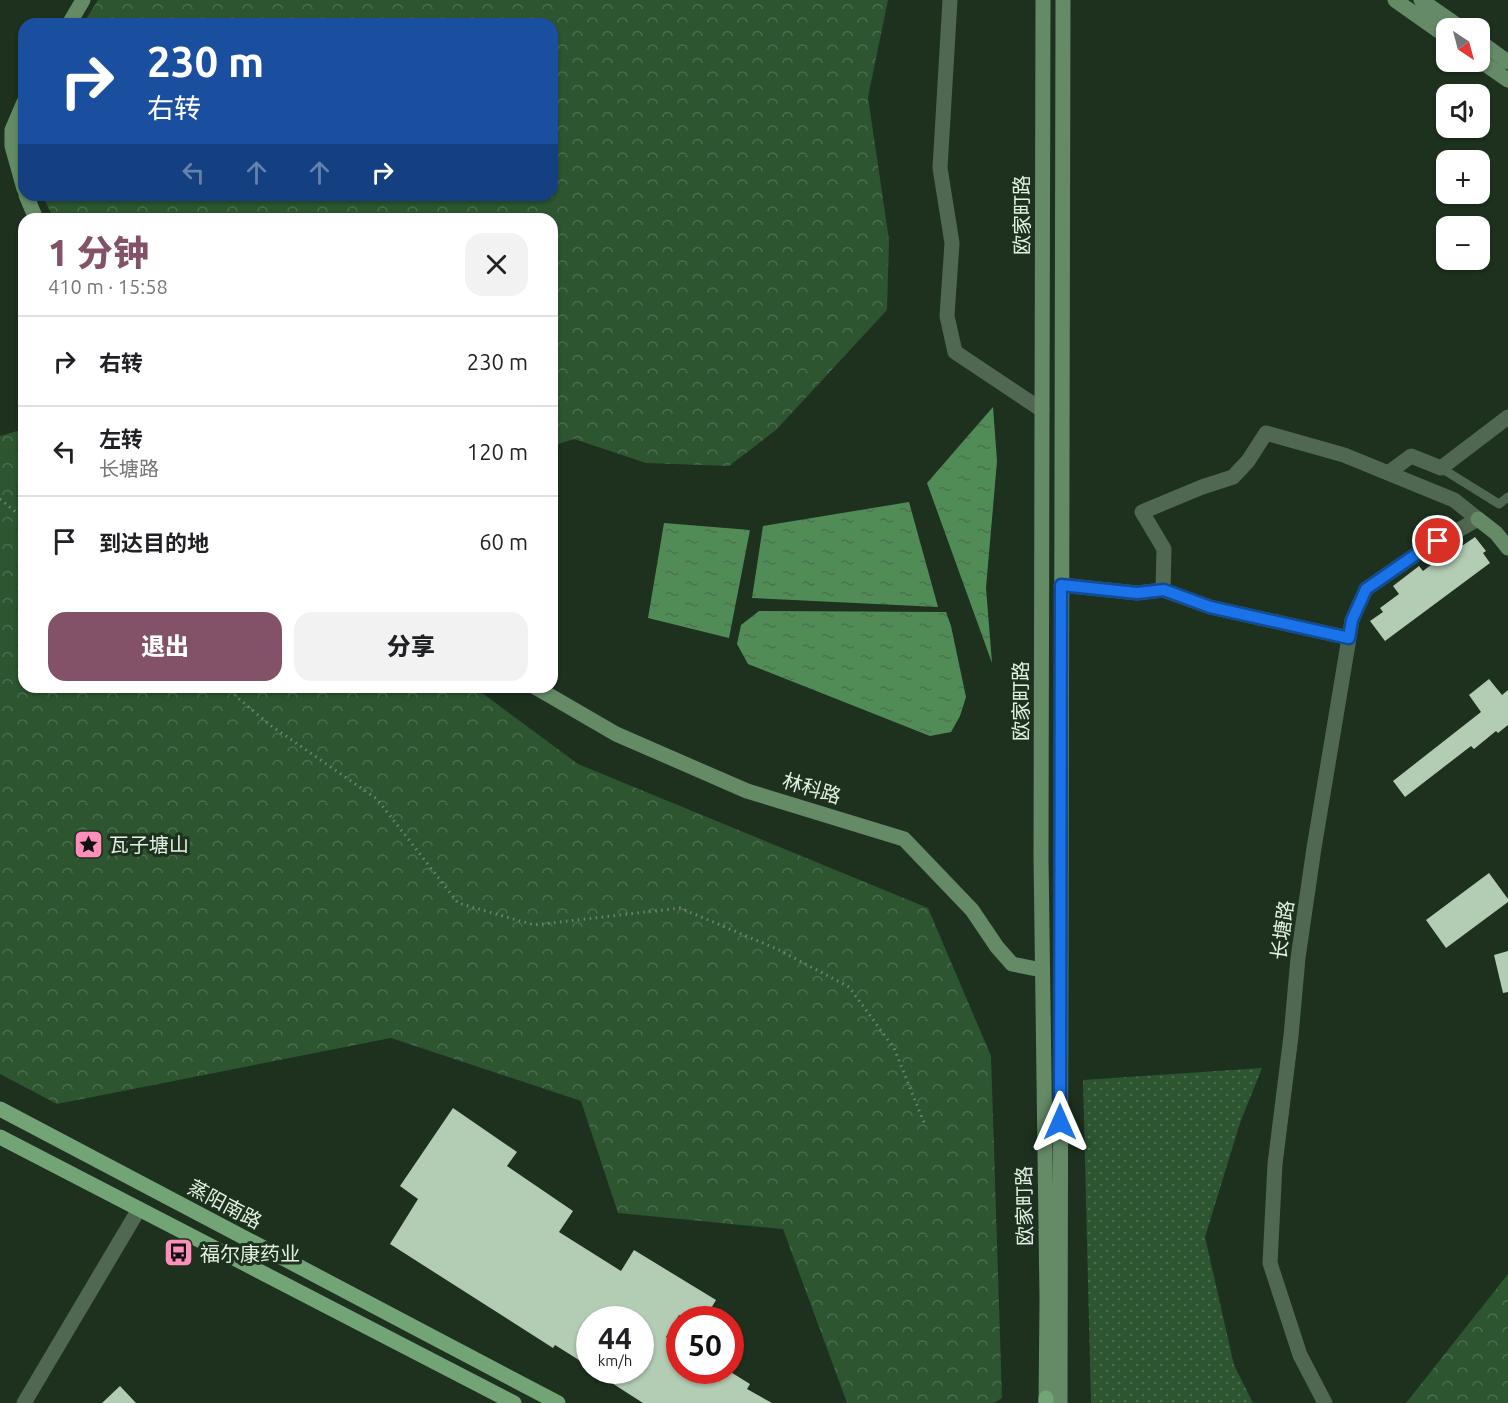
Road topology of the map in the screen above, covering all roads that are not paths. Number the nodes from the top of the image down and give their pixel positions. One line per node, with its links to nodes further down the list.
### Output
1 (83, 0): 7 (main road)
2 (950, 0): 16 (street)
3 (1043, 0): 16 (main road, 欧家町路)
4 (1063, 0): 23 (main road, 欧家町路)
5 (1395, 0): 9 (main road)
6 (1420, 0): 8 (main road)
7 (72, 18)
8 (1446, 18)
9 (1436, 29)
10 (1490, 49): 11 (main road)
11 (1508, 62)
12 (1490, 68): 13 (main road)
13 (1508, 80)
14 (18, 116): 15 (main road)
15 (18, 168)
16 (1042, 410): 27 (main road, 欧家町路)
17 (1508, 417): 18 (street)
18 (1441, 468): 19 (street); 20 (lane)
19 (1388, 473): 21 (street); 24 (street)
20 (1508, 497)
21 (1478, 519): 22 (main road); 25 (street, 长塘路)
22 (1508, 548)
23 (1061, 585): 24 (street); 31 (main road, 欧家町路)
24 (1164, 590): 25 (street)
25 (1349, 638): 35 (street, 长塘路)
26 (545, 693): 27 (main road, 林科路)
27 (1042, 970): 31 (main road, 欧家町路)
28 (0, 1109): 34 (main road, 蒸阳南路)
29 (0, 1137): 30 (main road)
30 (139, 1209): 32 (street); 33 (main road)
31 (1049, 1402)
32 (24, 1403)
33 (514, 1403)
34 (558, 1403)
35 (1325, 1403)

